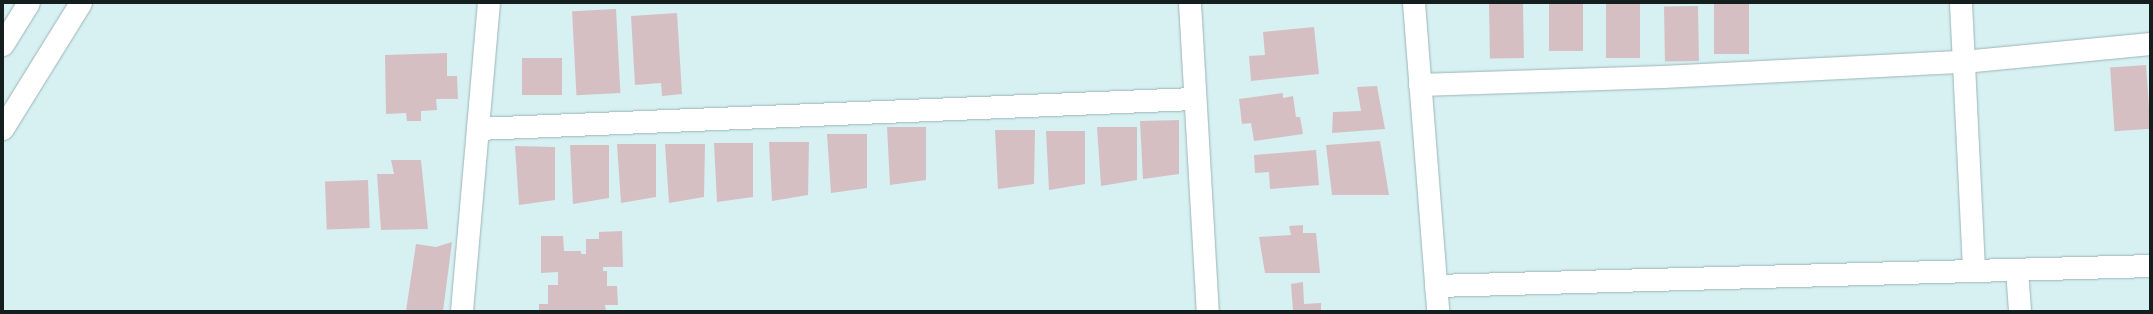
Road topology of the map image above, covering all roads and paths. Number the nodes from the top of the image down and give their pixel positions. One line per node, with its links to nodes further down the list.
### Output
1 (29, 3): 8 (street)
2 (81, 3): 12 (street)
3 (489, 3): 13 (street)
4 (1190, 3): 11 (street)
5 (1414, 3): 10 (street)
6 (1961, 3): 9 (street)
7 (2150, 44): 9 (street)
8 (3, 45)
9 (1964, 62): 10 (street); 16 (street)
10 (1420, 85): 17 (street)
11 (1195, 98): 13 (street); 19 (street)
12 (3, 129)
13 (478, 129): 18 (street)
14 (2150, 266): 15 (street)
15 (2017, 270): 16 (street); 21 (street)
16 (1974, 271): 17 (street)
17 (1436, 286): 20 (street)
18 (462, 311)
19 (1208, 311)
20 (1438, 311)
21 (2020, 311)

